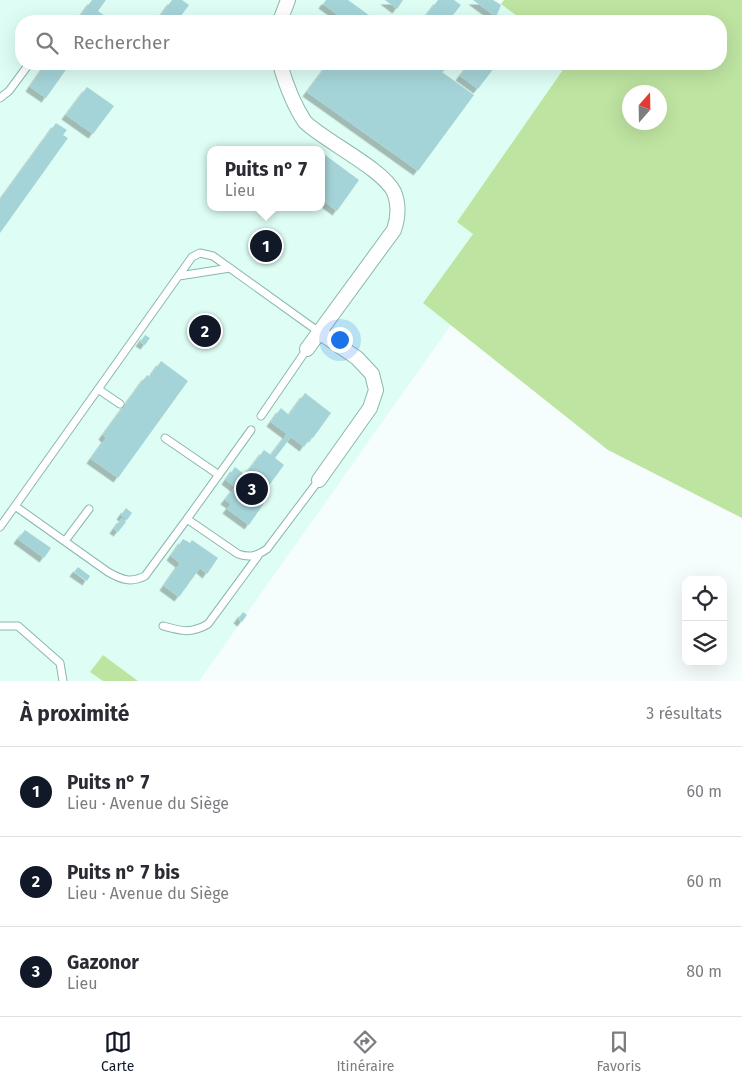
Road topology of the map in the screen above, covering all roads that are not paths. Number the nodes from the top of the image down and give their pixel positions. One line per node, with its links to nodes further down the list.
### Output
1 (288, 0): 2 (street)
2 (282, 15)
3 (25, 70): 5 (lane)
4 (282, 70): 8 (street)
5 (0, 98)
6 (230, 268): 7 (lane); 7 (lane); 8 (lane)
7 (179, 276): 10 (lane)
8 (319, 332): 9 (street); 16 (street)
9 (307, 348): 12 (lane)
10 (98, 389): 11 (lane); 17 (lane)
11 (120, 404)
12 (261, 416)
13 (251, 430): 15 (lane)
14 (165, 438): 15 (lane)
15 (219, 475): 19 (lane)
16 (319, 480): 22 (lane)
17 (15, 506): 20 (lane); 21 (lane)
18 (89, 509): 21 (lane)
19 (187, 518): 21 (lane); 22 (lane)
20 (0, 527)
21 (65, 542)
22 (258, 556): 23 (lane)
23 (163, 626)
24 (0, 628): 25 (lane)
25 (63, 681)

